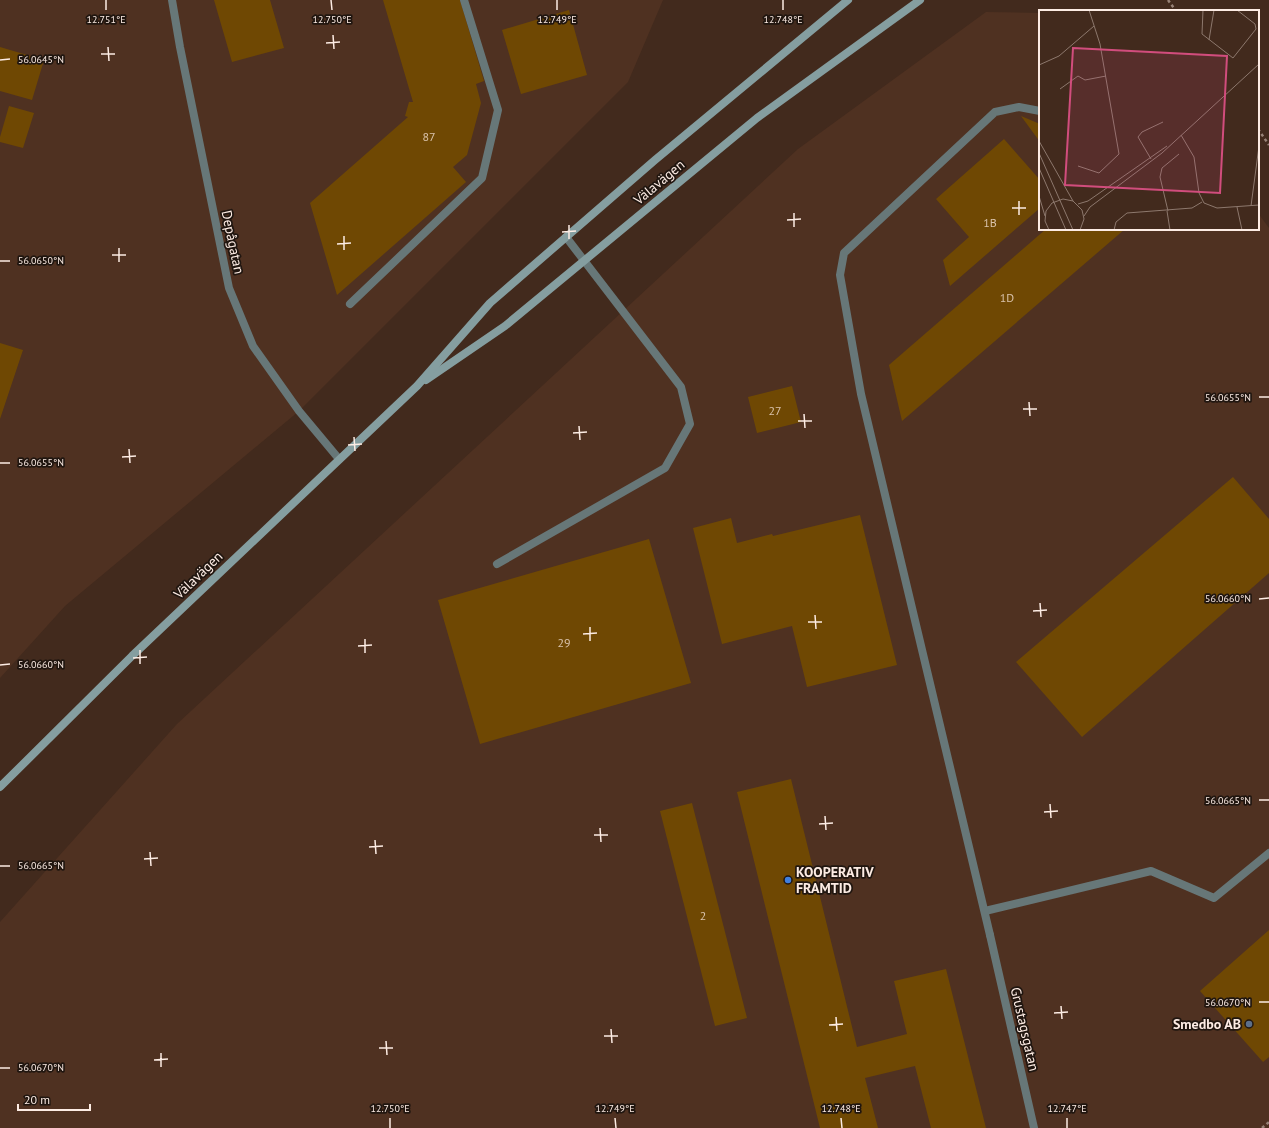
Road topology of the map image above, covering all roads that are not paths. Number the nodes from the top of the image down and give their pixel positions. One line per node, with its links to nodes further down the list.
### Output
1 (172, 0): 10 (street, Depågatan)
2 (464, 0): 8 (street)
3 (848, 0): 6 (main road, Välavägen)
4 (920, 0): 7 (main road, Välavägen)
5 (1039, 111): 14 (street, Grustagsgatan)
6 (566, 237): 7 (street); 9 (main road, Välavägen)
7 (584, 261): 9 (main road, Välavägen); 11 (street)
8 (350, 304)
9 (417, 386): 10 (main road, Välavägen)
10 (339, 459): 12 (main road, Välavägen)
11 (497, 564)
12 (0, 787)
13 (1269, 853): 14 (street)
14 (985, 911): 15 (street, Grustagsgatan)
15 (1034, 1128)

